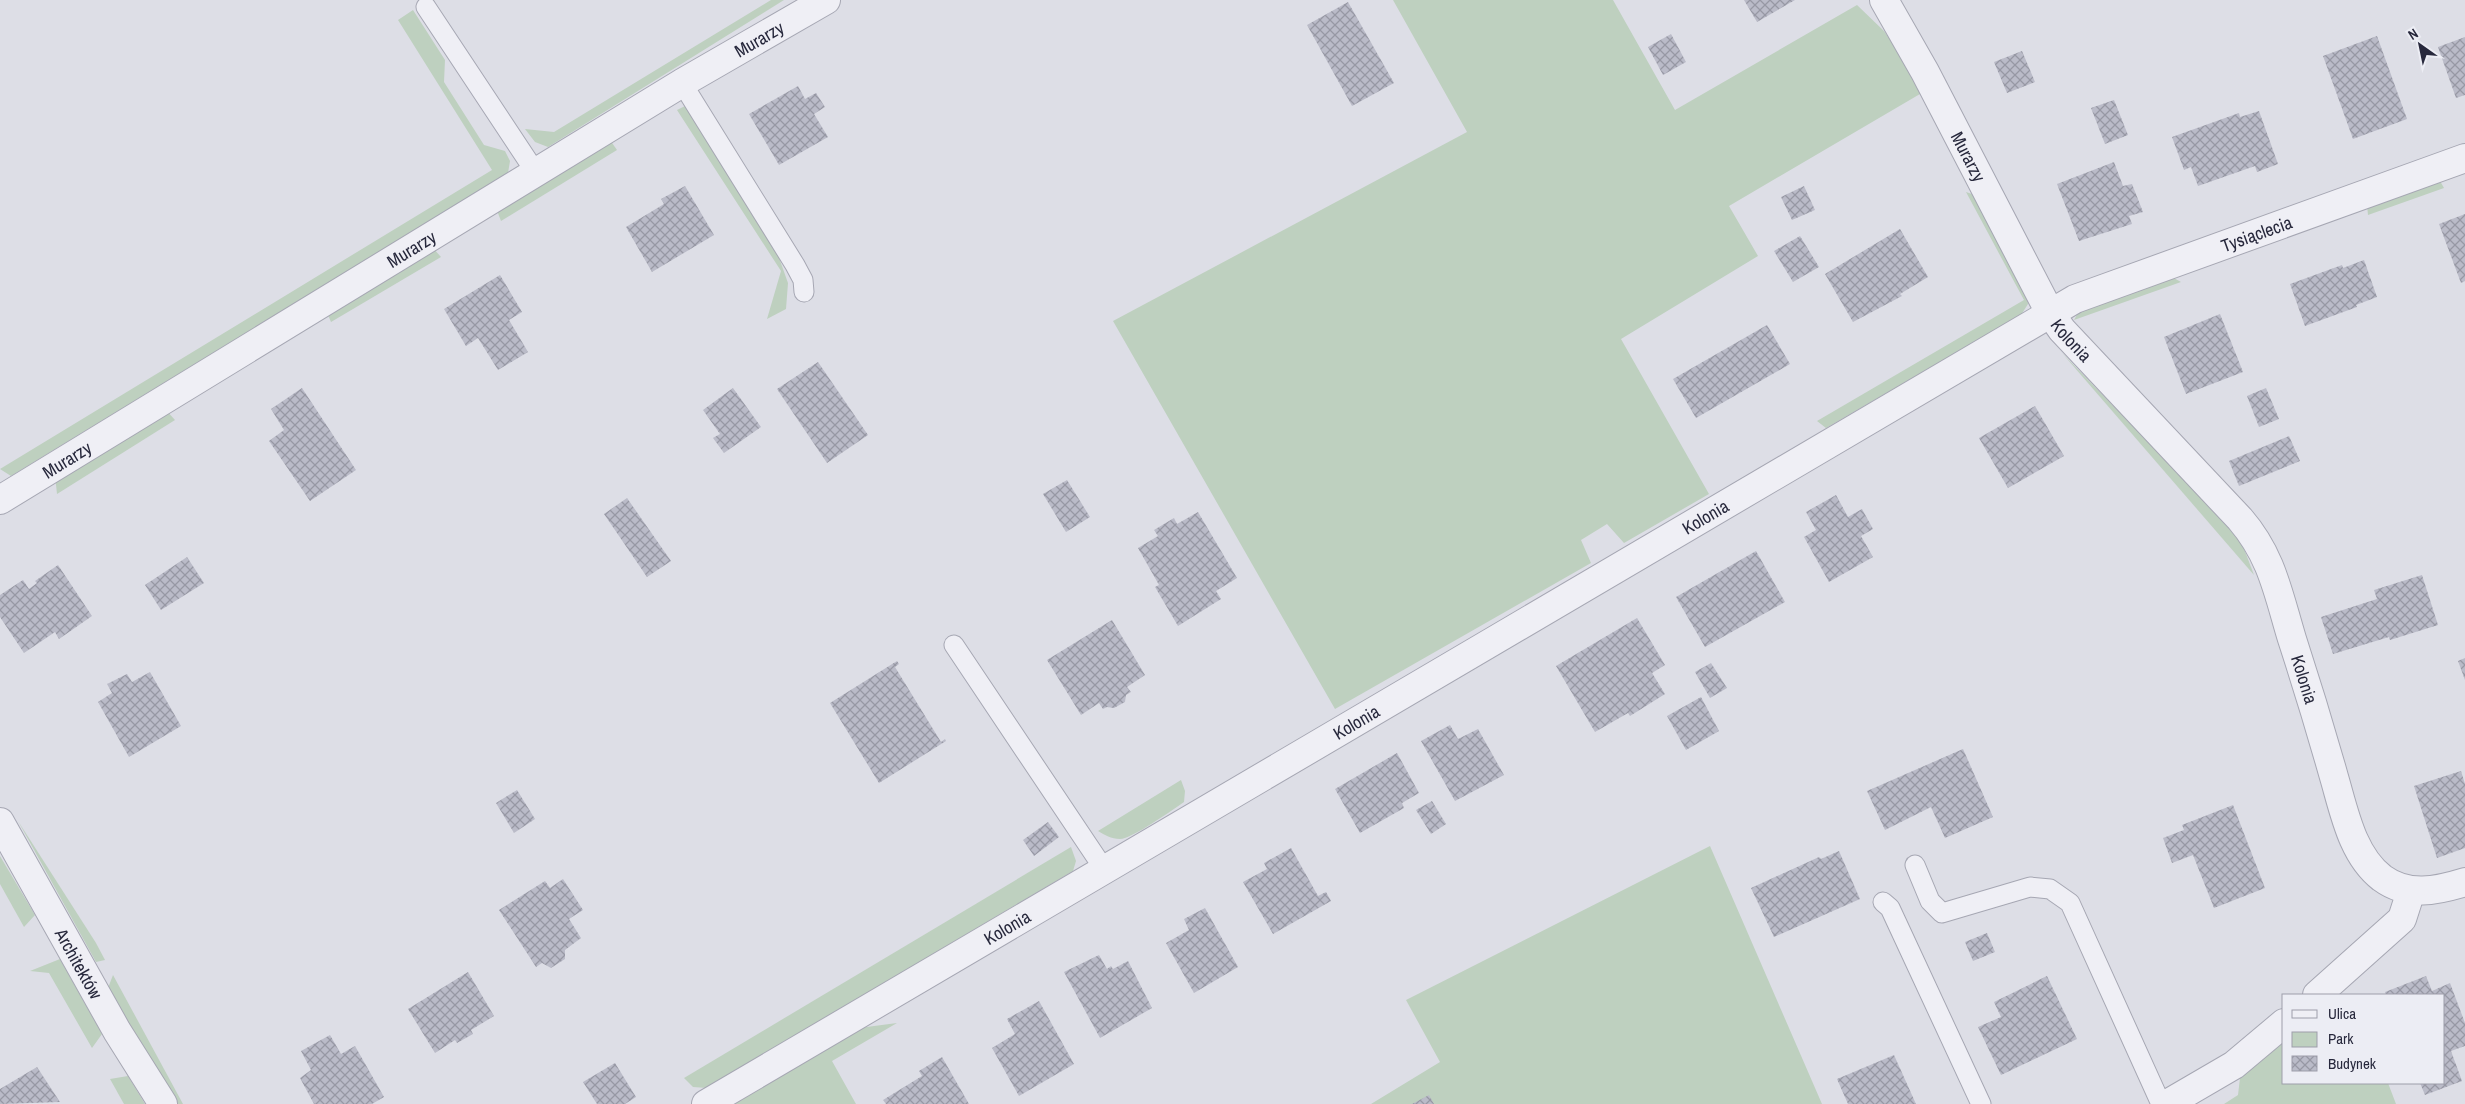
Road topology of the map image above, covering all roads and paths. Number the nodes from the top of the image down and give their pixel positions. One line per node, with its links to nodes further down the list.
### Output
1 (826, 0): 4 (street, Murarzy)
2 (1884, 0): 8 (street, Murarzy)
3 (426, 7): 6 (lane)
4 (682, 84): 6 (street, Murarzy); 7 (lane)
5 (2465, 158): 8 (street, Tysiąclecia)
6 (536, 173): 9 (street, Murarzy)
7 (804, 292)
8 (2050, 313): 13 (street, Kolonia); 15 (street, Kolonia)
9 (0, 500)
10 (954, 645): 13 (lane)
11 (0, 822): 19 (street, Architektów)
12 (1915, 865): 22 (lane)
13 (1104, 869): 20 (street, Kolonia)
14 (2465, 882): 15 (street, Kolonia)
15 (2411, 891): 17 (street)
16 (1882, 902): 21 (lane)
17 (2318, 994)
18 (2282, 1025): 23 (street)
19 (163, 1104)
20 (706, 1104)
21 (1981, 1104)
22 (2161, 1104)
23 (2167, 1104)

